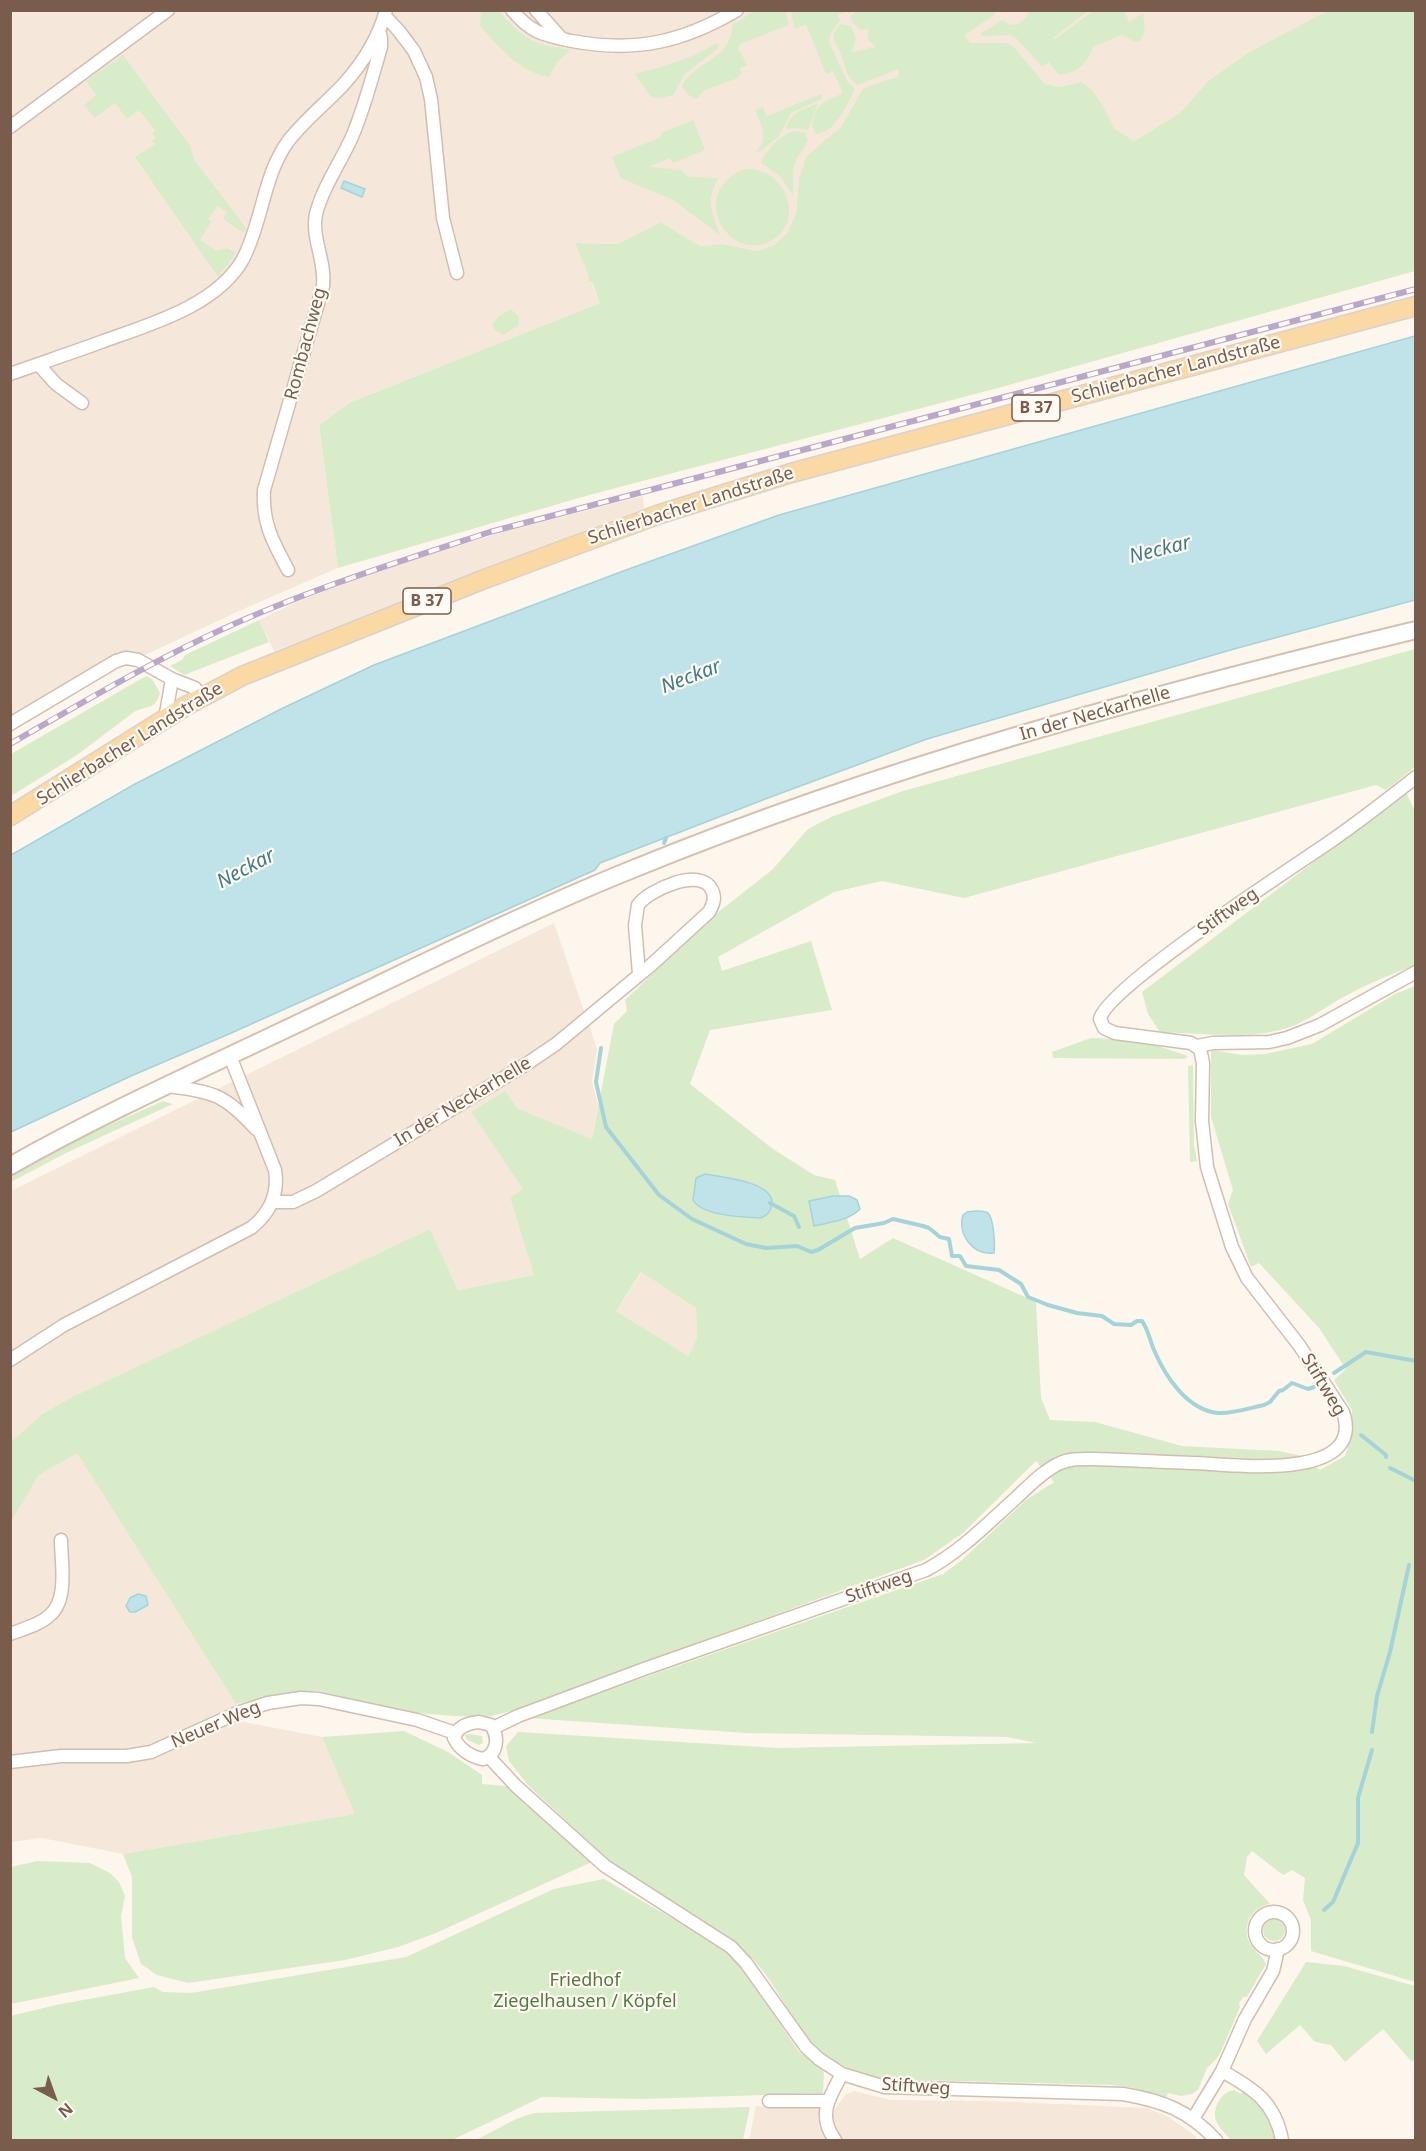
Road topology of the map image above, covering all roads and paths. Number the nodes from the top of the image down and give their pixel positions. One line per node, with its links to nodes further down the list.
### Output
1 (168, 10): 8 (street)
2 (512, 10): 7 (street)
3 (536, 10): 7 (street)
4 (737, 10): 7 (street)
5 (386, 13): 6 (street, Rombachweg); 9 (street, Rombachweg)
6 (379, 30): 11 (street); 14 (street, Rombachweg)
7 (562, 39)
8 (10, 127)
9 (457, 273)
10 (1416, 306): 17 (main road, Schlierbacher Landstraße / B 37)
11 (38, 364): 12 (street); 13 (street)
12 (10, 374)
13 (82, 403)
14 (288, 570)
15 (1416, 630): 25 (main road, In der Neckarhelle)
16 (172, 679): 17 (street); 18 (street); 19 (street)
17 (201, 697): 18 (main road, Schlierbacher Landstraße / B 37)
18 (165, 719): 21 (main road, Schlierbacher Landstraße / B 37)
19 (10, 724)
20 (1416, 777): 24 (street, Stiftweg)
21 (10, 816)
22 (1416, 972): 24 (street)
23 (639, 974): 23 (street, In der Neckarhelle); 29 (street, In der Neckarhelle)
24 (1197, 1046): 33 (street, Stiftweg)
25 (230, 1056): 26 (main road, In der Neckarhelle); 27 (street)
26 (166, 1086): 27 (street); 28 (main road, In der Neckarhelle)
27 (261, 1135): 29 (street)
28 (10, 1166)
29 (273, 1202): 30 (street)
30 (10, 1360)
31 (61, 1540): 32 (street)
32 (10, 1634)
33 (493, 1728): 34 (street); 35 (street)
34 (455, 1733): 35 (street, Stiftweg); 36 (street, Neuer Weg)
35 (489, 1757): 39 (street, Stiftweg)
36 (10, 1762)
37 (1278, 1949): 38 (street)
38 (1222, 2071): 42 (street); 45 (street)
39 (842, 2074): 41 (street); 42 (street, Stiftweg)
40 (769, 2101): 41 (street)
41 (828, 2101): 43 (street)
42 (1193, 2119): 44 (street, Stiftweg)
43 (835, 2140)
44 (1216, 2140)
45 (1282, 2140)

